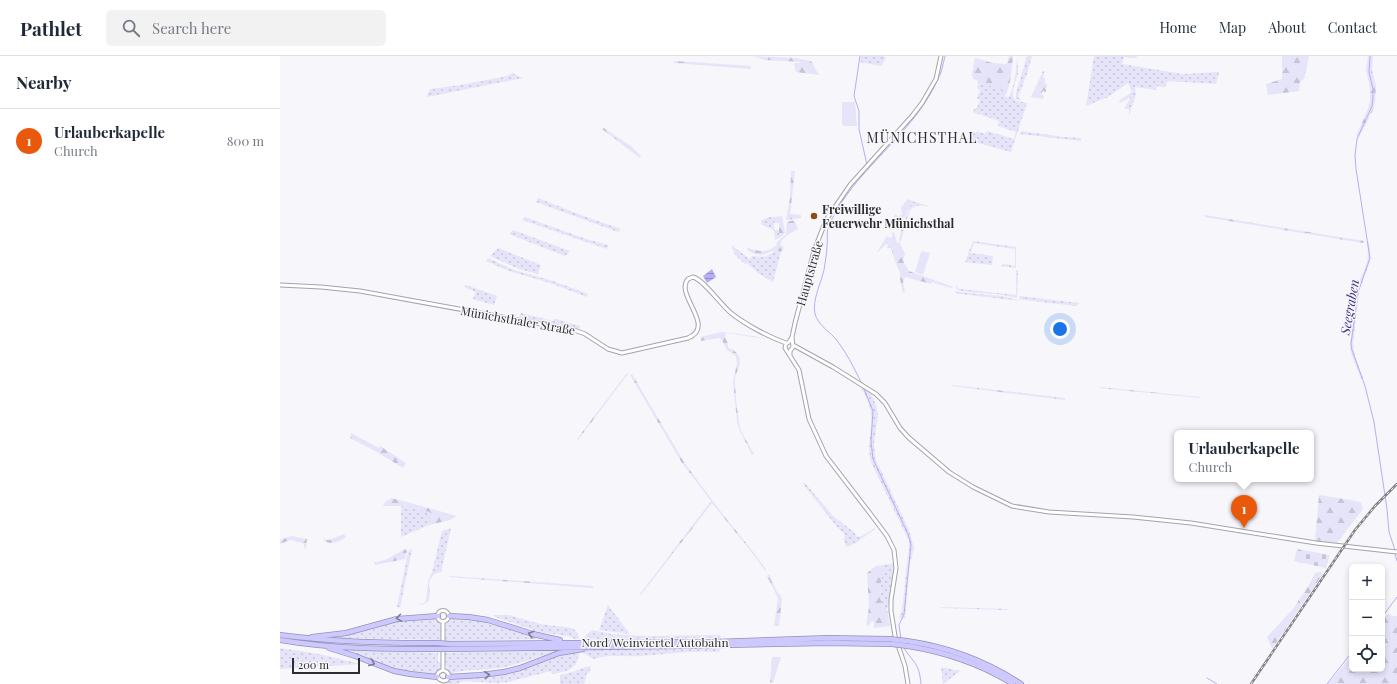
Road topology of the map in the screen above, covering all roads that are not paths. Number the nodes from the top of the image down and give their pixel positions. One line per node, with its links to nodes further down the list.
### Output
1 (941, 56): 4 (street, Hauptstraße)
2 (280, 284): 3 (street, Münichsthaler Straße)
3 (780, 340): 4 (street, Münichsthaler Straße); 5 (street, Münichsthaler Straße)
4 (790, 343): 5 (street); 6 (street, Münichsthaler Straße); 7 (street)
5 (786, 348): 7 (street); 8 (street, Münichsthaler Straße)
6 (799, 349): 7 (street); 9 (street, Münichsthaler Straße)
7 (791, 350): 8 (street)
8 (792, 358): 27 (street)
9 (1396, 551)
10 (438, 616): 11 (street); 12 (street); 14 (highway, one-way to 14)
11 (449, 616): 12 (street); 16 (highway, one-way to 11)
12 (443, 622): 23 (street)
13 (280, 635): 14 (highway, Nord/Weinviertel Autobahn)
14 (297, 637): 20 (highway, Nord/Weinviertel Autobahn)
15 (280, 640): 19 (highway, Nord/Weinviertel Autobahn)
16 (569, 642): 17 (highway, Nord/Weinviertel Autobahn); 21 (highway, Nord/Weinviertel Autobahn)
17 (891, 642): 18 (highway, Nord/Weinviertel Autobahn, bridge); 22 (highway, Nord/Weinviertel Autobahn)
18 (908, 643): 28 (highway, Nord/Weinviertel Autobahn); 29 (highway, Nord/Weinviertel Autobahn)
19 (322, 646): 20 (highway, Nord/Weinviertel Autobahn); 24 (highway, one-way to 24)
20 (436, 646): 21 (highway, Nord/Weinviertel Autobahn, bridge)
21 (449, 646): 22 (highway, Nord/Weinviertel Autobahn)
22 (596, 646): 25 (highway, one-way to 22)
23 (443, 670): 24 (street); 25 (street)
24 (437, 676): 26 (street)
25 (448, 677): 26 (street)
26 (443, 683)
27 (908, 684)
28 (1013, 684)
29 (1021, 684)

